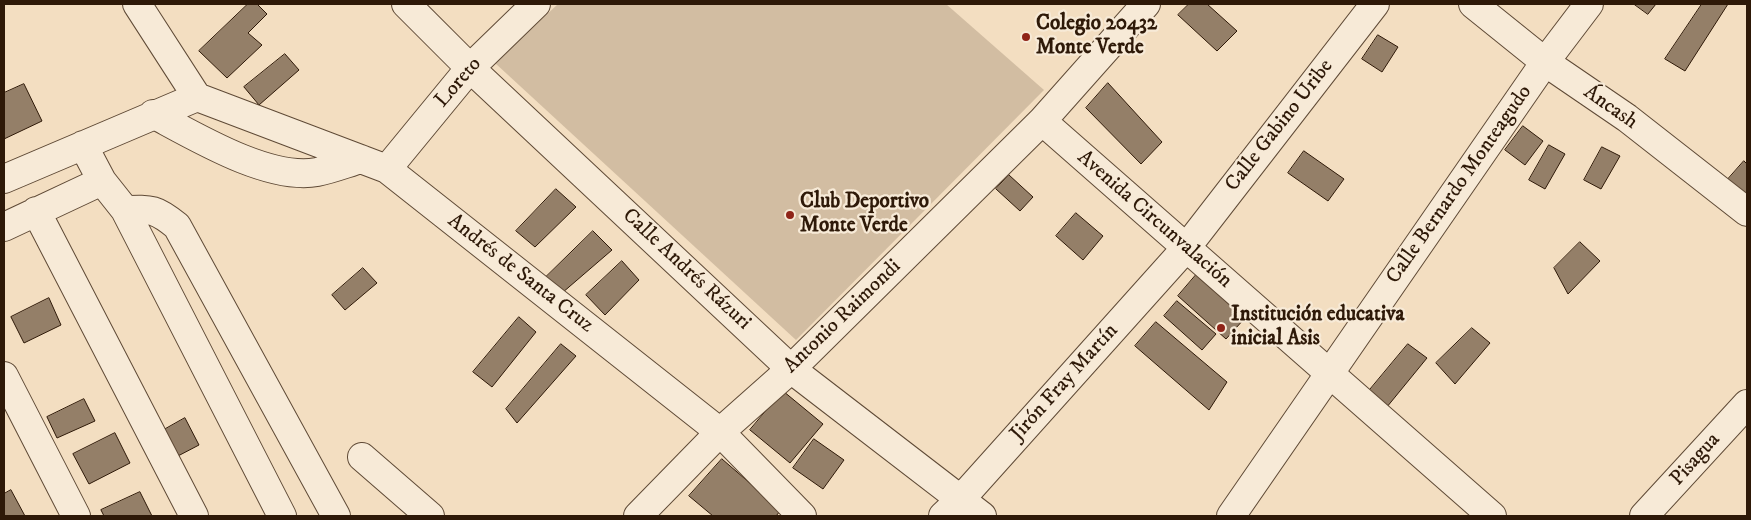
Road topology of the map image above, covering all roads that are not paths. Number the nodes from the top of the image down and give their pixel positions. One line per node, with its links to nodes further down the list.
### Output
1 (138, 4): 10 (street)
2 (406, 4): 9 (street, Calle Andrés Rázuri)
3 (536, 4): 9 (street, Loreto)
4 (1146, 4): 12 (street, Antonio Raimondi)
5 (1375, 4): 22 (street, Calle Gabino Uribe)
6 (1473, 4): 8 (street, Áncash)
7 (1589, 4): 8 (street, Calle Bernardo Monteagudo)
8 (1544, 62): 20 (street, Áncash); 24 (street, Calle Bernardo Monteagudo)
9 (470, 68): 15 (street, Loreto); 23 (street, Calle Andrés Rázuri)
10 (197, 97): 11 (street); 14 (street, Andrés de Santa Cruz)
11 (153, 114): 13 (street); 14 (street)
12 (1042, 121): 22 (street, Avenida Circunvalación); 23 (street, Antonio Raimondi)
13 (84, 145): 16 (street); 17 (street)
14 (361, 159): 15 (street, Andrés de Santa Cruz)
15 (387, 168): 27 (street, Andrés de Santa Cruz)
16 (4, 179)
17 (102, 181): 18 (street); 19 (street)
18 (125, 210): 30 (street); 33 (street)
19 (36, 212): 21 (street); 32 (street)
20 (1747, 212)
21 (4, 227)
22 (1186, 248): 24 (street, Avenida Circunvalación); 29 (street, Jirón Fray Martín)
23 (791, 369): 27 (street, Antonio Raimondi); 29 (street, Calle Andrés Rázuri)
24 (1329, 373): 38 (street, Calle Bernardo Monteagudo); 39 (street, Avenida Circunvalación)
25 (4, 376): 31 (street)
26 (1747, 404): 40 (street, Pisagua)
27 (720, 432): 35 (street, Antonio Raimondi); 36 (street, Andrés de Santa Cruz)
28 (362, 457): 34 (street)
29 (951, 508): 37 (street, Calle Andrés Rázuri)
30 (325, 513)
31 (76, 516)
32 (194, 516)
33 (282, 516)
34 (430, 516)
35 (638, 516)
36 (802, 516)
37 (982, 516)
38 (1231, 516)
39 (1492, 516)
40 (1644, 516)

